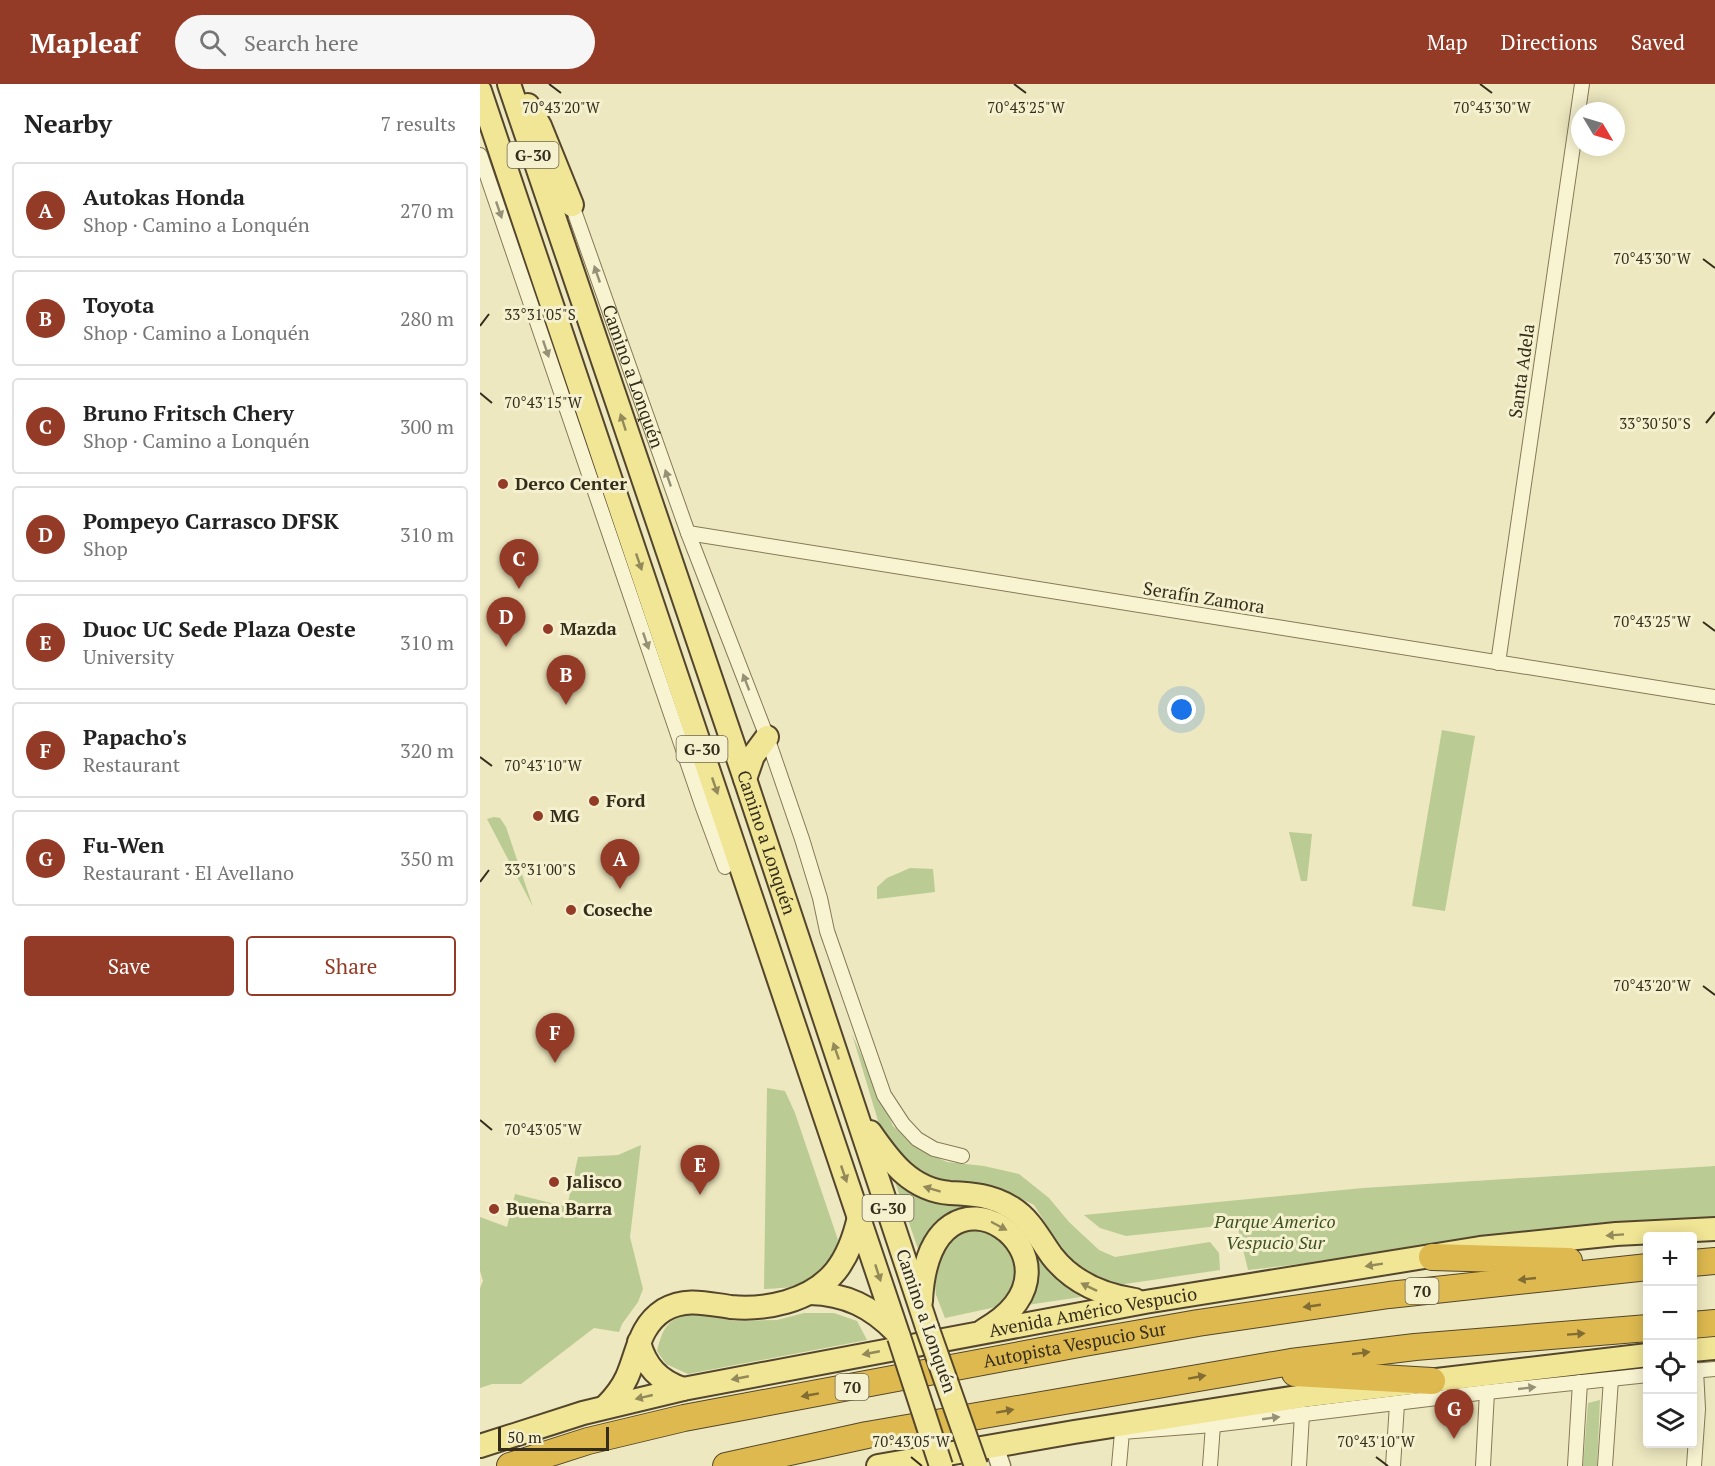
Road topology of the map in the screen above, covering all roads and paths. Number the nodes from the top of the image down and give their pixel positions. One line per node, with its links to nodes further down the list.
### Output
1 (509, 84): 11 (main road, Camino a Lonquén / G-30, one-way to 1)
2 (516, 84): 6 (main road)
3 (1582, 84): 8 (street, Santa Adela)
4 (480, 91): 13 (main road, Camino a Lonquén / G-30, one-way to 13)
5 (480, 155): 12 (street, one-way to 12)
6 (572, 205): 7 (street, Camino a Lonquén, one-way to 6)
7 (688, 533): 8 (street, Serafín Zamora); 10 (street, Camino a Lonquén, one-way to 7)
8 (1498, 663): 9 (street, Serafín Zamora)
9 (1715, 697)
10 (767, 737): 11 (main road); 15 (street, Camino a Lonquén)
11 (745, 779): 14 (main road, Camino a Lonquén / G-30, one-way to 11)
12 (725, 867): 13 (main road)
13 (784, 991): 16 (main road, Camino a Lonquén / G-30, one-way to 16)
14 (855, 1107): 24 (main road, one-way to 14); 25 (main road, Camino a Lonquén / G-30)
15 (962, 1156)
16 (859, 1217): 23 (main road); 30 (main road, Camino a Lonquén / G-30, one-way to 30)
17 (1715, 1229): 18 (main road, Avenida Américo Vespucio, one-way to 18)
18 (1432, 1257): 21 (highway); 24 (main road, Avenida Américo Vespucio, one-way to 24)
19 (1715, 1261): 20 (highway)
20 (1697, 1263)
21 (1643, 1265)
22 (1643, 1265): 53 (highway, Autopista Vespucio Sur / 70, one-way to 53)
23 (810, 1293): 30 (main road); 31 (main road)
24 (1145, 1302): 29 (main road, Avenida Américo Vespucio)
25 (924, 1318): 29 (main road, one-way to 29); 57 (main road, Camino a Lonquén, bridge)
26 (1715, 1323): 27 (highway)
27 (1697, 1325)
28 (1643, 1328): 37 (highway, one-way to 28)
29 (980, 1333): 42 (main road, Avenida Américo Vespucio, one-way to 42)
30 (898, 1335): 56 (main road, Camino a Lonquén, bridge)
31 (639, 1342): 42 (main road); 46 (main road)
32 (1715, 1348): 34 (main road)
33 (1643, 1355): 40 (main road)
34 (1697, 1362)
35 (1697, 1365): 36 (street)
36 (1715, 1369)
37 (1241, 1370): 40 (highway); 54 (highway, one-way to 37)
38 (1643, 1375): 39 (street)
39 (1611, 1379): 41 (street); 64 (street)
40 (1432, 1381): 49 (main road)
41 (1580, 1382): 43 (street, one-way to 41); 63 (street)
42 (683, 1389): 46 (main road, Avenida Américo Vespucio, one-way to 46)
43 (1487, 1392): 45 (street); 62 (street)
44 (1697, 1394): 65 (street)
45 (1397, 1404): 47 (street); 61 (street)
46 (606, 1406): 51 (main road, Avenida Américo Vespucio)
47 (1302, 1413): 48 (street, one-way to 47); 60 (street)
48 (1213, 1425): 50 (street); 59 (street)
49 (1074, 1432): 50 (main road); 52 (main road)
50 (1122, 1432): 58 (street)
51 (480, 1446)
52 (997, 1456): 55 (main road)
53 (510, 1466)
54 (726, 1466)
55 (878, 1466)
56 (941, 1466)
57 (976, 1466)
58 (1119, 1466)
59 (1210, 1466)
60 (1299, 1466)
61 (1393, 1466)
62 (1483, 1466)
63 (1575, 1466)
64 (1605, 1466)
65 (1694, 1466)

